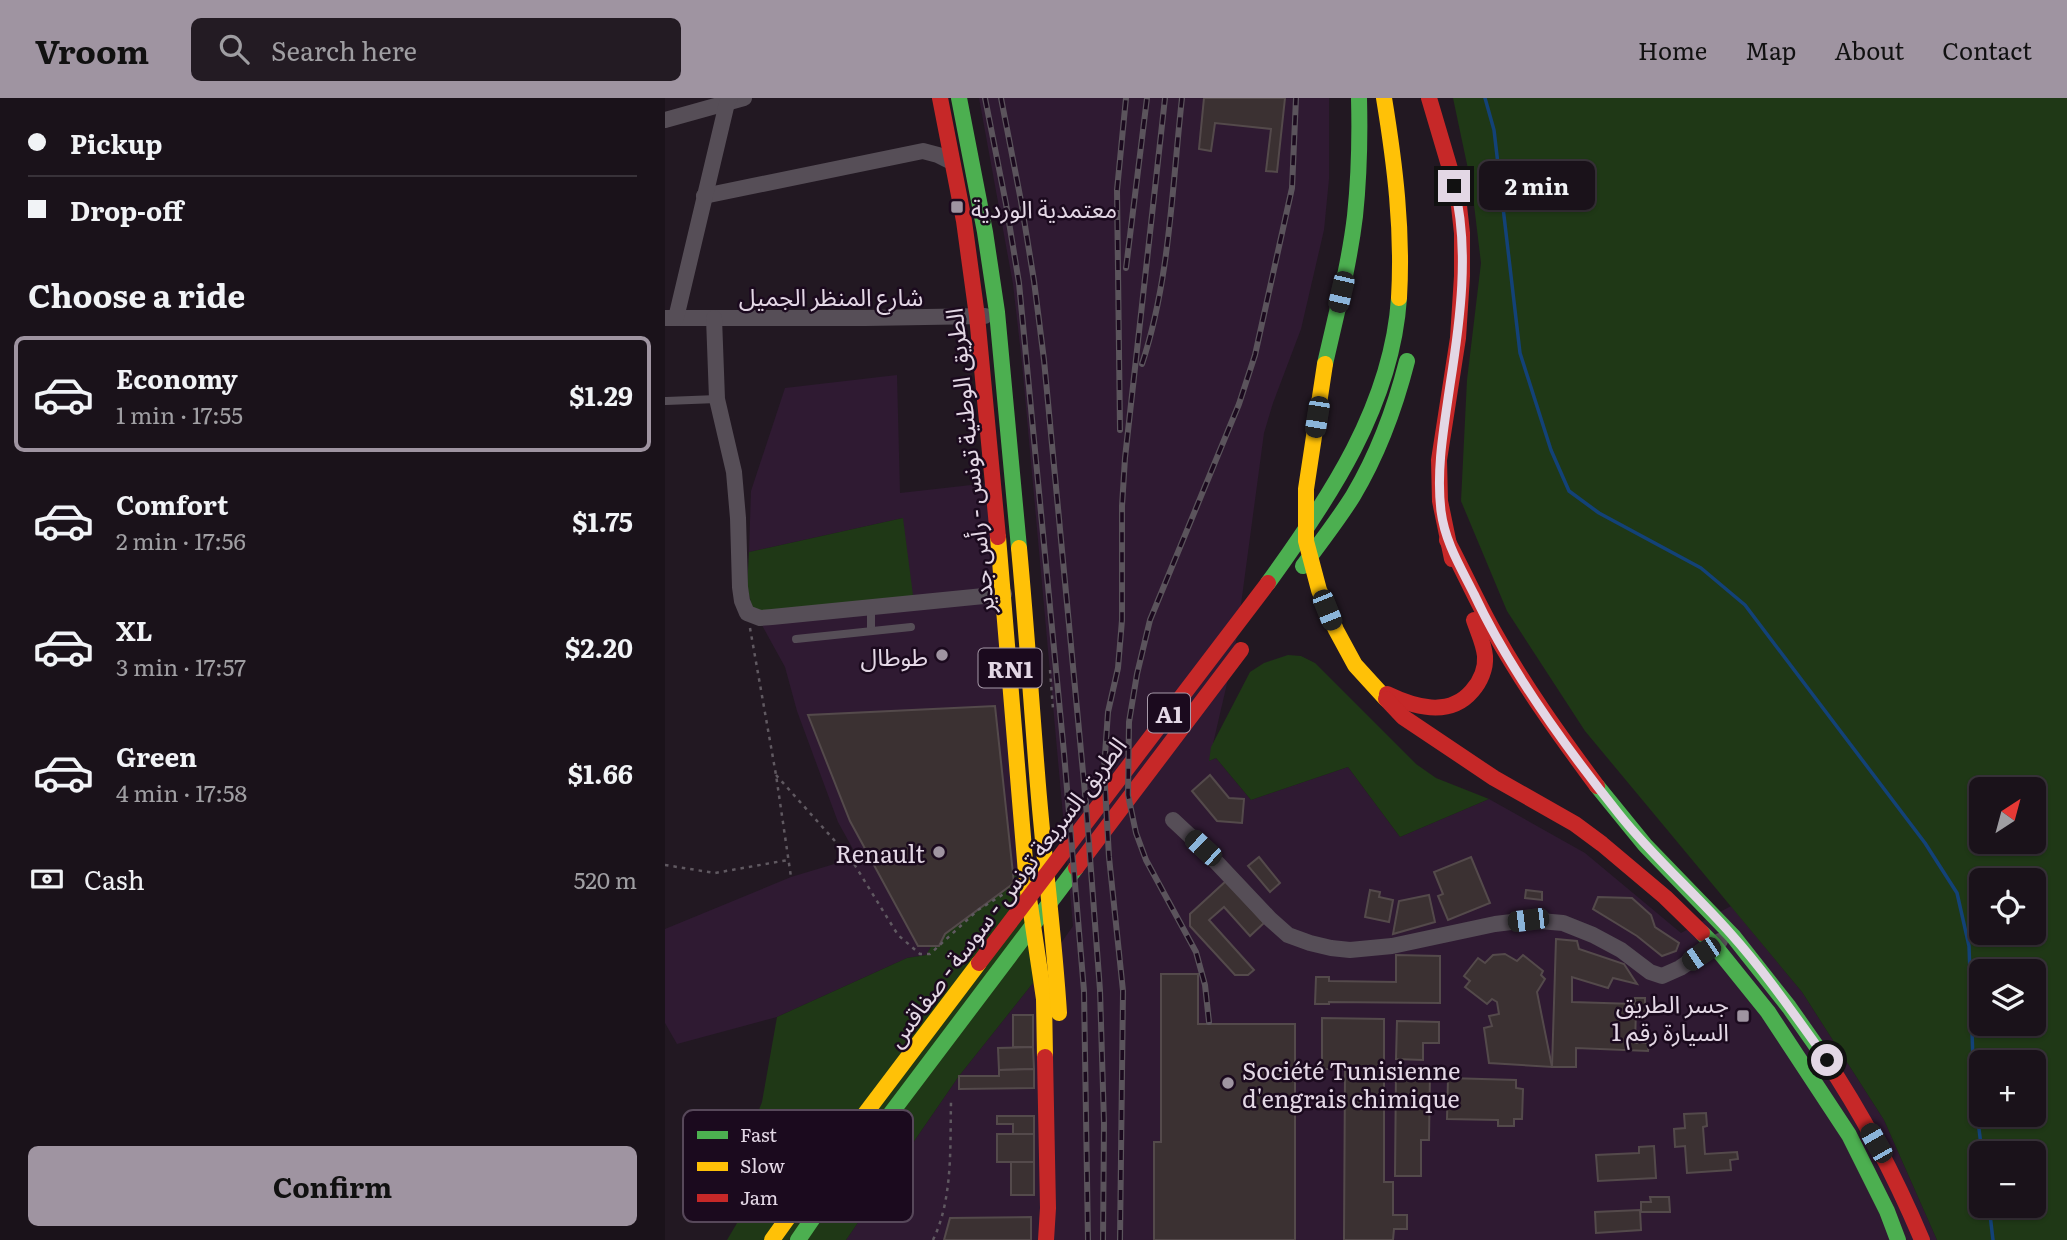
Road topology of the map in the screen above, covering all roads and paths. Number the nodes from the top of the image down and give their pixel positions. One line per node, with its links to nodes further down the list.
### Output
1 (744, 98): 7 (street)
2 (940, 98): 9 (main road, الطريق الوطنية تونس - رأس جدير / RN1)
3 (959, 98): 11 (main road, الطريق الوطنية تونس - رأس جدير / RN1)
4 (1359, 98): 28 (main road)
5 (1384, 98): 39 (main road, الطريق السريعة تونس - سوسة - صفاقس / A1)
6 (1429, 98): 18 (main road)
7 (722, 101): 8 (street); 10 (street)
8 (665, 120)
9 (952, 162): 10 (street); 12 (main road, الطريق الوطنية تونس - رأس جدير / RN1)
10 (704, 196): 13 (street)
11 (997, 314): 12 (street, شارع المنظر الجميل); 47 (main road, الطريق الوطنية تونس - رأس جدير / RN1)
12 (978, 316): 14 (street, شارع المنظر الجميل); 20 (main road, الطريق الوطنية تونس - رأس جدير / RN1)
13 (671, 318): 14 (street, شارع المنظر الجميل)
14 (714, 318): 16 (street)
15 (1413, 340): 19 (main road)
16 (717, 399): 17 (lane); 22 (street)
17 (666, 401)
18 (1447, 540): 28 (main road); 36 (main road)
19 (1297, 574)
20 (1004, 594): 21 (street); 35 (main road, الطريق الوطنية تونس - رأس جدير / RN1)
21 (871, 607): 22 (street); 24 (lane)
22 (747, 613): 30 (path)
23 (911, 627): 24 (lane)
24 (871, 631): 26 (lane)
25 (1251, 637): 40 (main road, الطريق السريعة تونس - سوسة - صفاقس / A1)
26 (796, 639)
27 (1050, 670): 29 (path)
28 (1378, 690): 37 (main road)
29 (1053, 709)
30 (776, 775): 32 (path); 35 (path)
31 (1173, 821): 37 (street)
32 (788, 860): 33 (path); 34 (path)
33 (665, 865)
34 (791, 877)
35 (1027, 885): 46 (main road, الطريق الوطنية تونس - رأس جدير / RN1)
36 (1731, 934): 37 (street); 49 (main road)
37 (1714, 945): 48 (main road)
38 (951, 1102): 45 (path)
39 (869, 1110)
40 (895, 1110)
41 (785, 1222): 43 (main road, الطريق السريعة تونس - سوسة - صفاقس / A1)
42 (810, 1222): 44 (main road, الطريق السريعة تونس - سوسة - صفاقس / A1)
43 (772, 1240)
44 (797, 1240)
45 (933, 1240)
46 (1046, 1240)
47 (1061, 1240)
48 (1898, 1240)
49 (1922, 1240)

